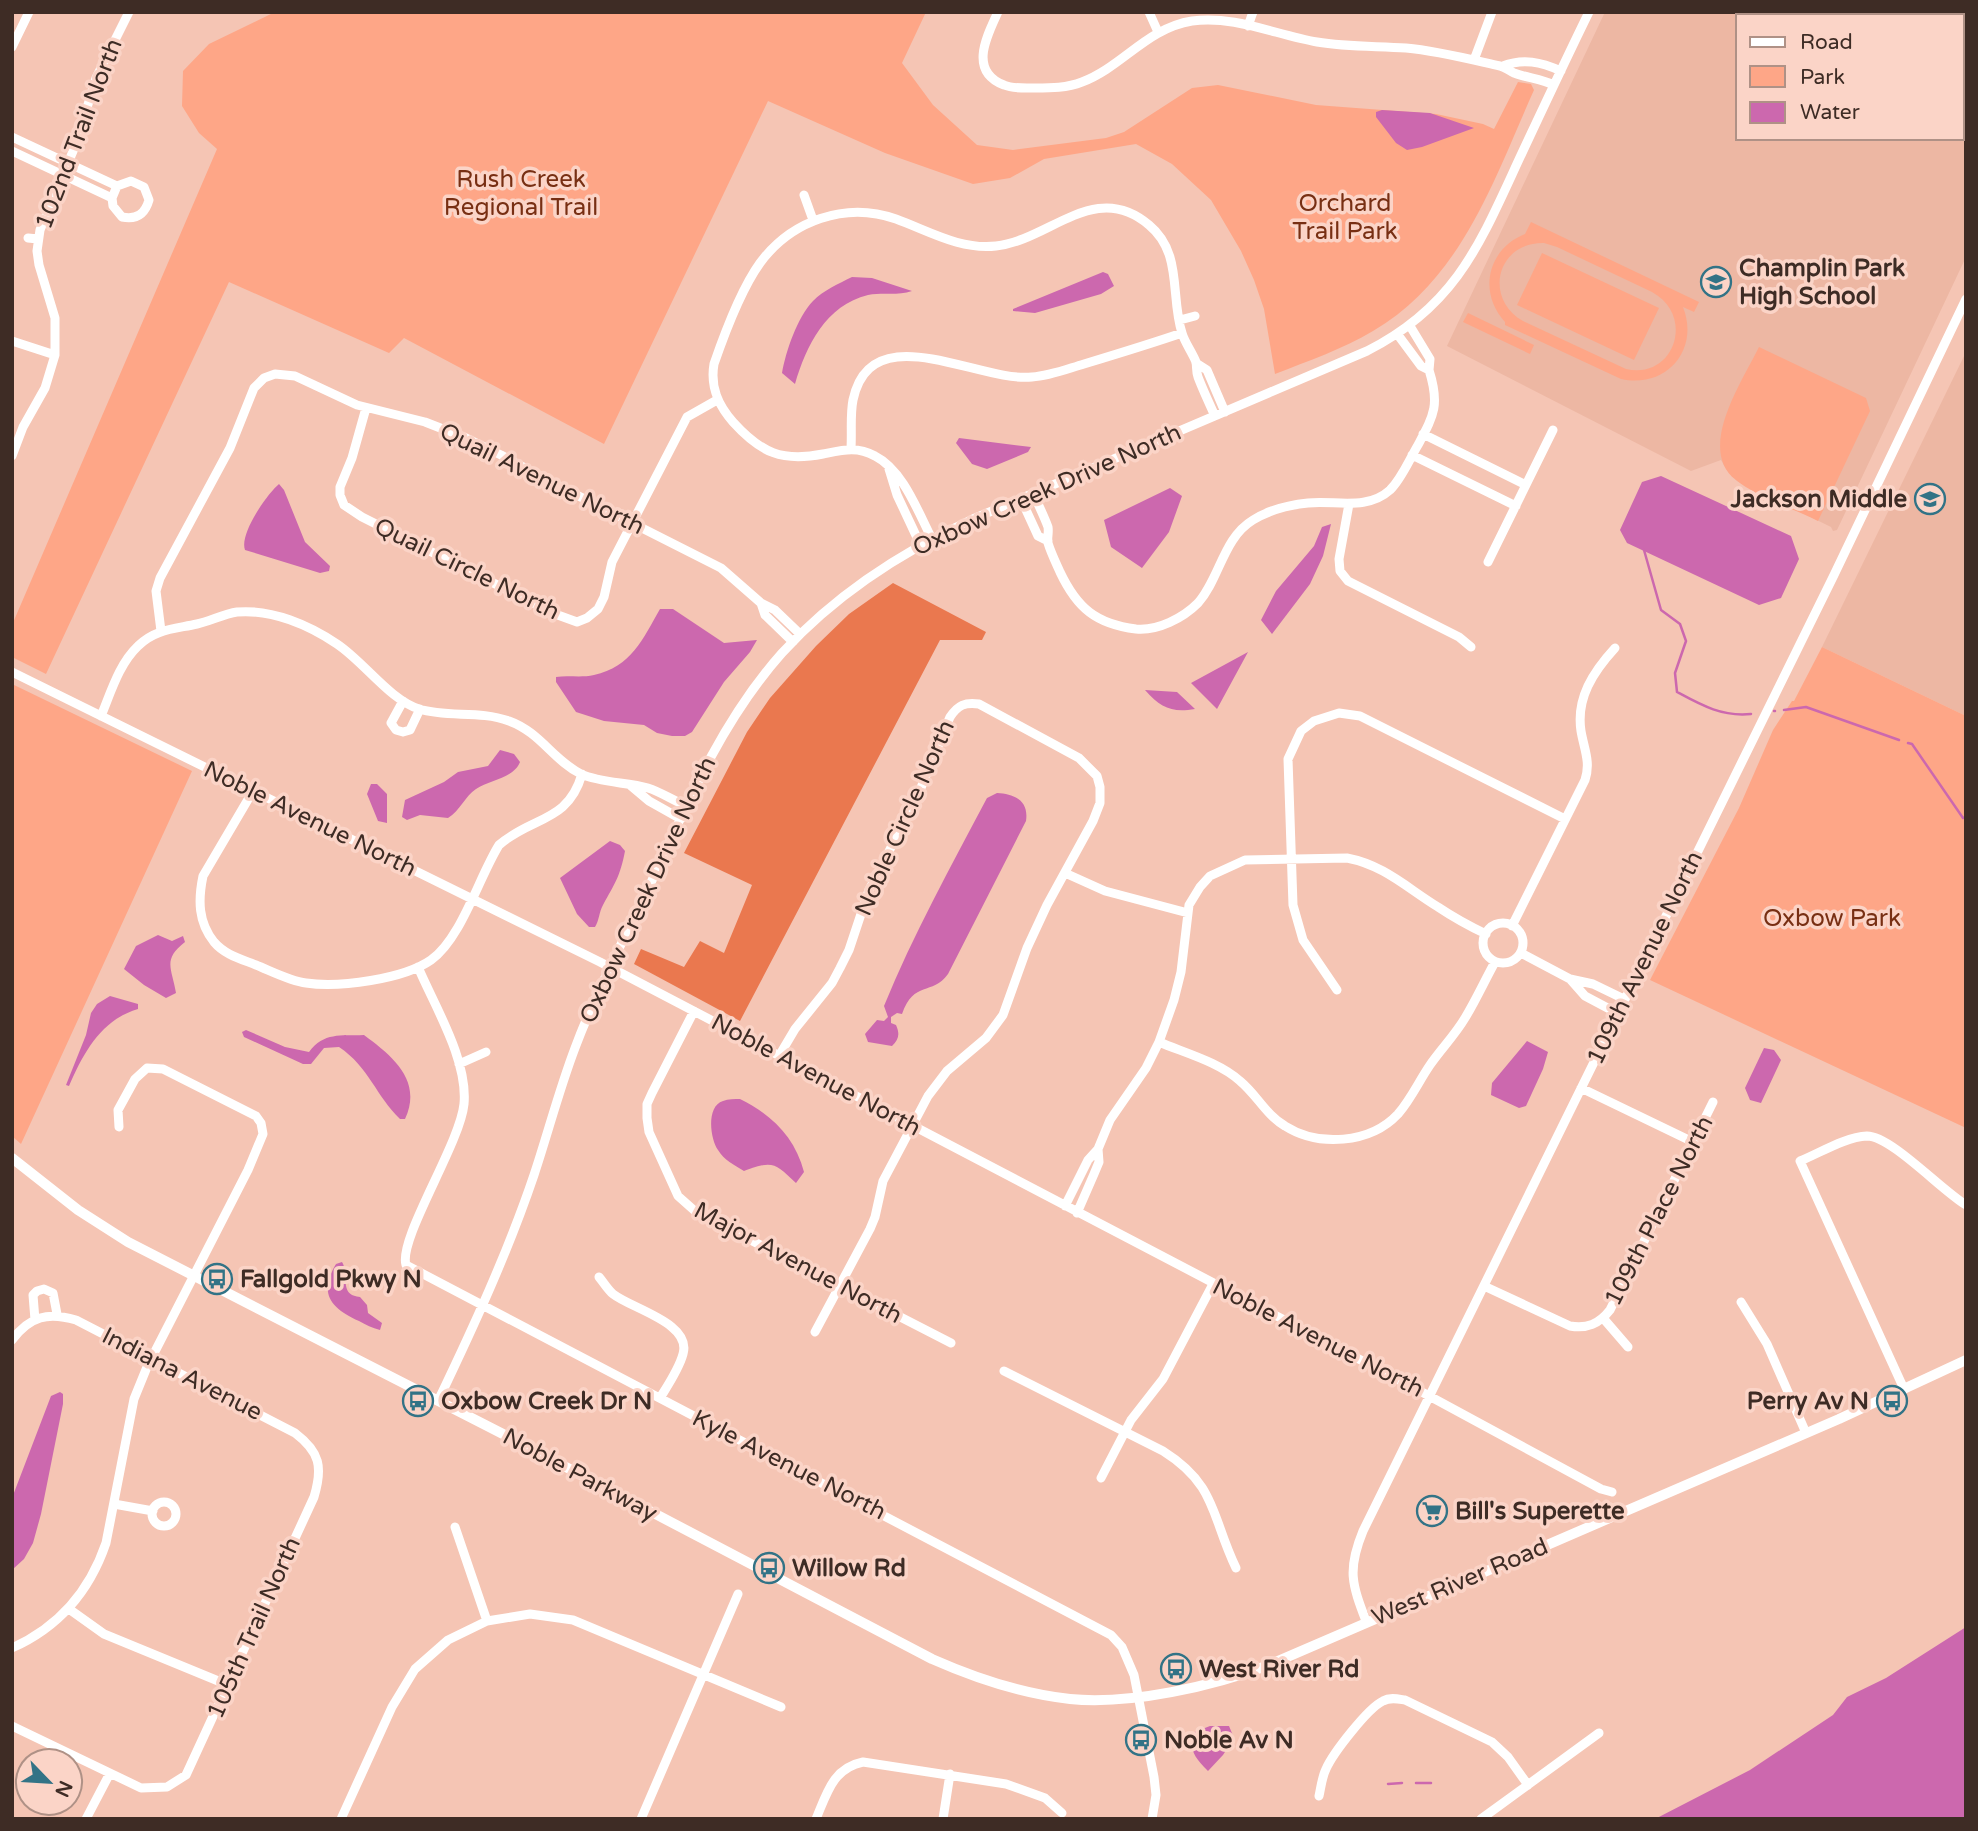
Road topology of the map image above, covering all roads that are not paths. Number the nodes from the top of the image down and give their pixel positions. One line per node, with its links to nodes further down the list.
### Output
1 (29, 12): 10 (street)
2 (129, 12): 17 (street, 102nd Trail North)
3 (998, 12): 9 (street)
4 (1149, 12): 9 (street)
5 (1253, 12): 8 (street)
6 (1492, 12): 11 (street)
7 (1589, 12): 13 (street, Oxbow Creek Drive North)
8 (1248, 26): 9 (street); 11 (street)
9 (1158, 32)
10 (12, 47)
11 (1474, 60): 12 (street)
12 (1503, 66): 13 (street); 14 (street)
13 (1561, 71): 14 (street, Oxbow Creek Drive North)
14 (1554, 85): 28 (street, Oxbow Creek Drive North)
15 (12, 137): 17 (street)
16 (12, 151): 18 (street)
17 (68, 163): 18 (street, 102nd Trail North); 19 (street)
18 (63, 175): 21 (street); 24 (street, 102nd Trail North)
19 (117, 186): 21 (street); 21 (street)
20 (804, 195): 22 (street)
21 (112, 198)
22 (813, 220): 27 (street); 35 (street)
23 (28, 238): 24 (street)
24 (38, 239): 32 (street, 102nd Trail North)
25 (1966, 299): 83 (street, 109th Avenue North)
26 (1195, 316): 27 (street)
27 (1180, 320): 29 (street)
28 (1410, 326): 30 (street, Oxbow Creek Drive North); 34 (street)
29 (1182, 333): 33 (street); 41 (street)
30 (1398, 334): 34 (street); 37 (street, Oxbow Creek Drive North)
31 (12, 341): 32 (street)
32 (55, 355): 43 (street, 102nd Trail North)
33 (1196, 363): 37 (street); 38 (street)
34 (1429, 370): 40 (street)
35 (717, 400): 41 (street); 50 (street)
36 (366, 408): 50 (street, Quail Avenue North); 50 (street, Quail Circle North); 56 (street, Quail Avenue North)
37 (1225, 412): 38 (street, Oxbow Creek Drive North)
38 (1215, 416): 46 (street, Oxbow Creek Drive North)
39 (1553, 430): 45 (street)
40 (1423, 434): 42 (street); 45 (street)
41 (851, 448): 44 (street)
42 (1412, 455): 48 (street); 49 (street)
43 (12, 456)
44 (889, 469): 51 (street); 53 (street)
45 (1526, 485): 49 (street)
46 (1033, 493): 47 (street, Oxbow Creek Drive North); 52 (street)
47 (1021, 499): 51 (street, Oxbow Creek Drive North); 52 (street)
48 (1349, 503): 52 (street); 59 (street)
49 (1516, 506): 54 (street)
50 (630, 522): 55 (street, Quail Avenue North)
51 (932, 539): 53 (street, Oxbow Creek Drive North)
52 (1048, 541)
53 (920, 544): 57 (street, Oxbow Creek Drive North)
54 (1489, 562)
55 (761, 603): 57 (street, Quail Avenue North); 58 (street, Quail Avenue North)
56 (161, 631): 62 (street); 64 (street)
57 (800, 634): 58 (street, Oxbow Creek Drive North)
58 (793, 642): 68 (street, Oxbow Creek Drive North)
59 (1471, 647)
60 (1615, 648): 70 (street)
61 (12, 671): 64 (street, Noble Avenue North)
62 (403, 701): 63 (street); 63 (street)
63 (420, 709): 65 (street)
64 (101, 716): 67 (street, Noble Avenue North)
65 (582, 774): 66 (street); 73 (street)
66 (630, 785): 68 (street); 69 (street)
67 (253, 791): 73 (street, Noble Avenue North); 79 (street)
68 (687, 806): 69 (street, Oxbow Creek Drive North)
69 (681, 819): 80 (street, Oxbow Creek Drive North)
70 (1565, 819): 71 (street); 75 (street)
71 (1292, 859): 74 (street); 76 (street); 82 (street)
72 (1065, 873): 74 (street); 88 (street, Noble Circle North); 92 (street, Noble Circle North)
73 (471, 899): 79 (street); 80 (street, Noble Avenue North)
74 (1188, 913): 86 (street)
75 (1512, 926): 76 (street); 77 (street)
76 (1486, 934): 78 (street)
77 (1521, 953): 78 (street); 81 (street)
78 (1495, 961): 86 (street)
79 (418, 967): 89 (street)
80 (611, 968): 84 (street, Noble Avenue North); 106 (street, Oxbow Creek Drive North)
81 (1570, 979): 83 (street); 85 (street)
82 (1336, 990)
83 (1624, 999): 85 (street, 109th Avenue North)
84 (694, 1011): 88 (street, Noble Avenue North); 103 (street, Major Avenue North)
85 (1617, 1013): 90 (street, 109th Avenue North)
86 (1159, 1042): 95 (street)
87 (486, 1052): 89 (street)
88 (779, 1056): 92 (street, Noble Avenue North)
89 (459, 1064): 106 (street, Kyle Avenue North)
90 (1581, 1088): 94 (street); 104 (street, 109th Avenue North)
91 (1713, 1102): 94 (street, 109th Place North)
92 (912, 1126): 98 (street, Noble Avenue North); 103 (street, Noble Circle North)
93 (119, 1127): 100 (street)
94 (1693, 1142): 108 (street, 109th Place North)
95 (1098, 1149): 98 (street); 99 (street)
96 (12, 1158): 100 (main road, Noble Parkway)
97 (1966, 1205): 117 (street)
98 (1065, 1206): 99 (street, Noble Avenue North)
99 (1077, 1213): 102 (street, Noble Avenue North)
100 (194, 1275): 114 (street); 120 (main road, Noble Parkway)
101 (599, 1277): 119 (street)
102 (1213, 1284): 118 (street, Noble Avenue North); 121 (street)
103 (839, 1285): 110 (street, Noble Circle North); 112 (street, Major Avenue North)
104 (1484, 1286): 108 (street); 118 (street, 109th Avenue North)
105 (1741, 1302): 122 (street)
106 (482, 1304): 119 (street, Kyle Avenue North); 120 (street, Oxbow Creek Drive North)
107 (57, 1314): 109 (street); 109 (street); 114 (street, Indiana Avenue)
108 (1603, 1318): 113 (street)
109 (36, 1320): 111 (street)
110 (815, 1332)
111 (12, 1340)
112 (951, 1343)
113 (1628, 1347)
114 (152, 1358): 123 (street, Indiana Avenue); 126 (street)
115 (1966, 1360): 117 (main road, West River Road)
116 (1004, 1371): 121 (street)
117 (1904, 1389): 122 (main road, West River Road)
118 (1429, 1396): 125 (street, Noble Avenue North); 133 (street, 109th Avenue North)
119 (660, 1398): 137 (street, Kyle Avenue North)
120 (438, 1401): 137 (main road, Noble Parkway)
121 (1125, 1432): 124 (street); 129 (street)
122 (1806, 1433): 133 (main road, West River Road)
123 (317, 1457): 136 (street, 105th Trail North)
124 (1101, 1478)
125 (1612, 1492)
126 (114, 1504): 127 (street); 131 (street)
127 (153, 1511)
128 (455, 1527): 132 (street)
129 (1236, 1568)
130 (738, 1594): 135 (street)
131 (69, 1609): 134 (street); 136 (street)
132 (487, 1621): 135 (street); 147 (street)
133 (1366, 1621): 137 (main road, West River Road)
134 (12, 1648)
135 (703, 1674): 138 (street); 148 (street)
136 (228, 1685): 141 (street, 105th Trail North)
137 (1138, 1696): 151 (street)
138 (781, 1707)
139 (12, 1726): 141 (street)
140 (1599, 1733): 143 (street)
141 (109, 1774): 146 (street)
142 (950, 1774): 145 (street); 149 (street); 150 (street)
143 (1528, 1785): 144 (street); 152 (street)
144 (1319, 1796)
145 (1062, 1813)
146 (86, 1819)
147 (341, 1819)
148 (641, 1819)
149 (816, 1819)
150 (943, 1819)
151 (1152, 1819)
152 (1481, 1819)

